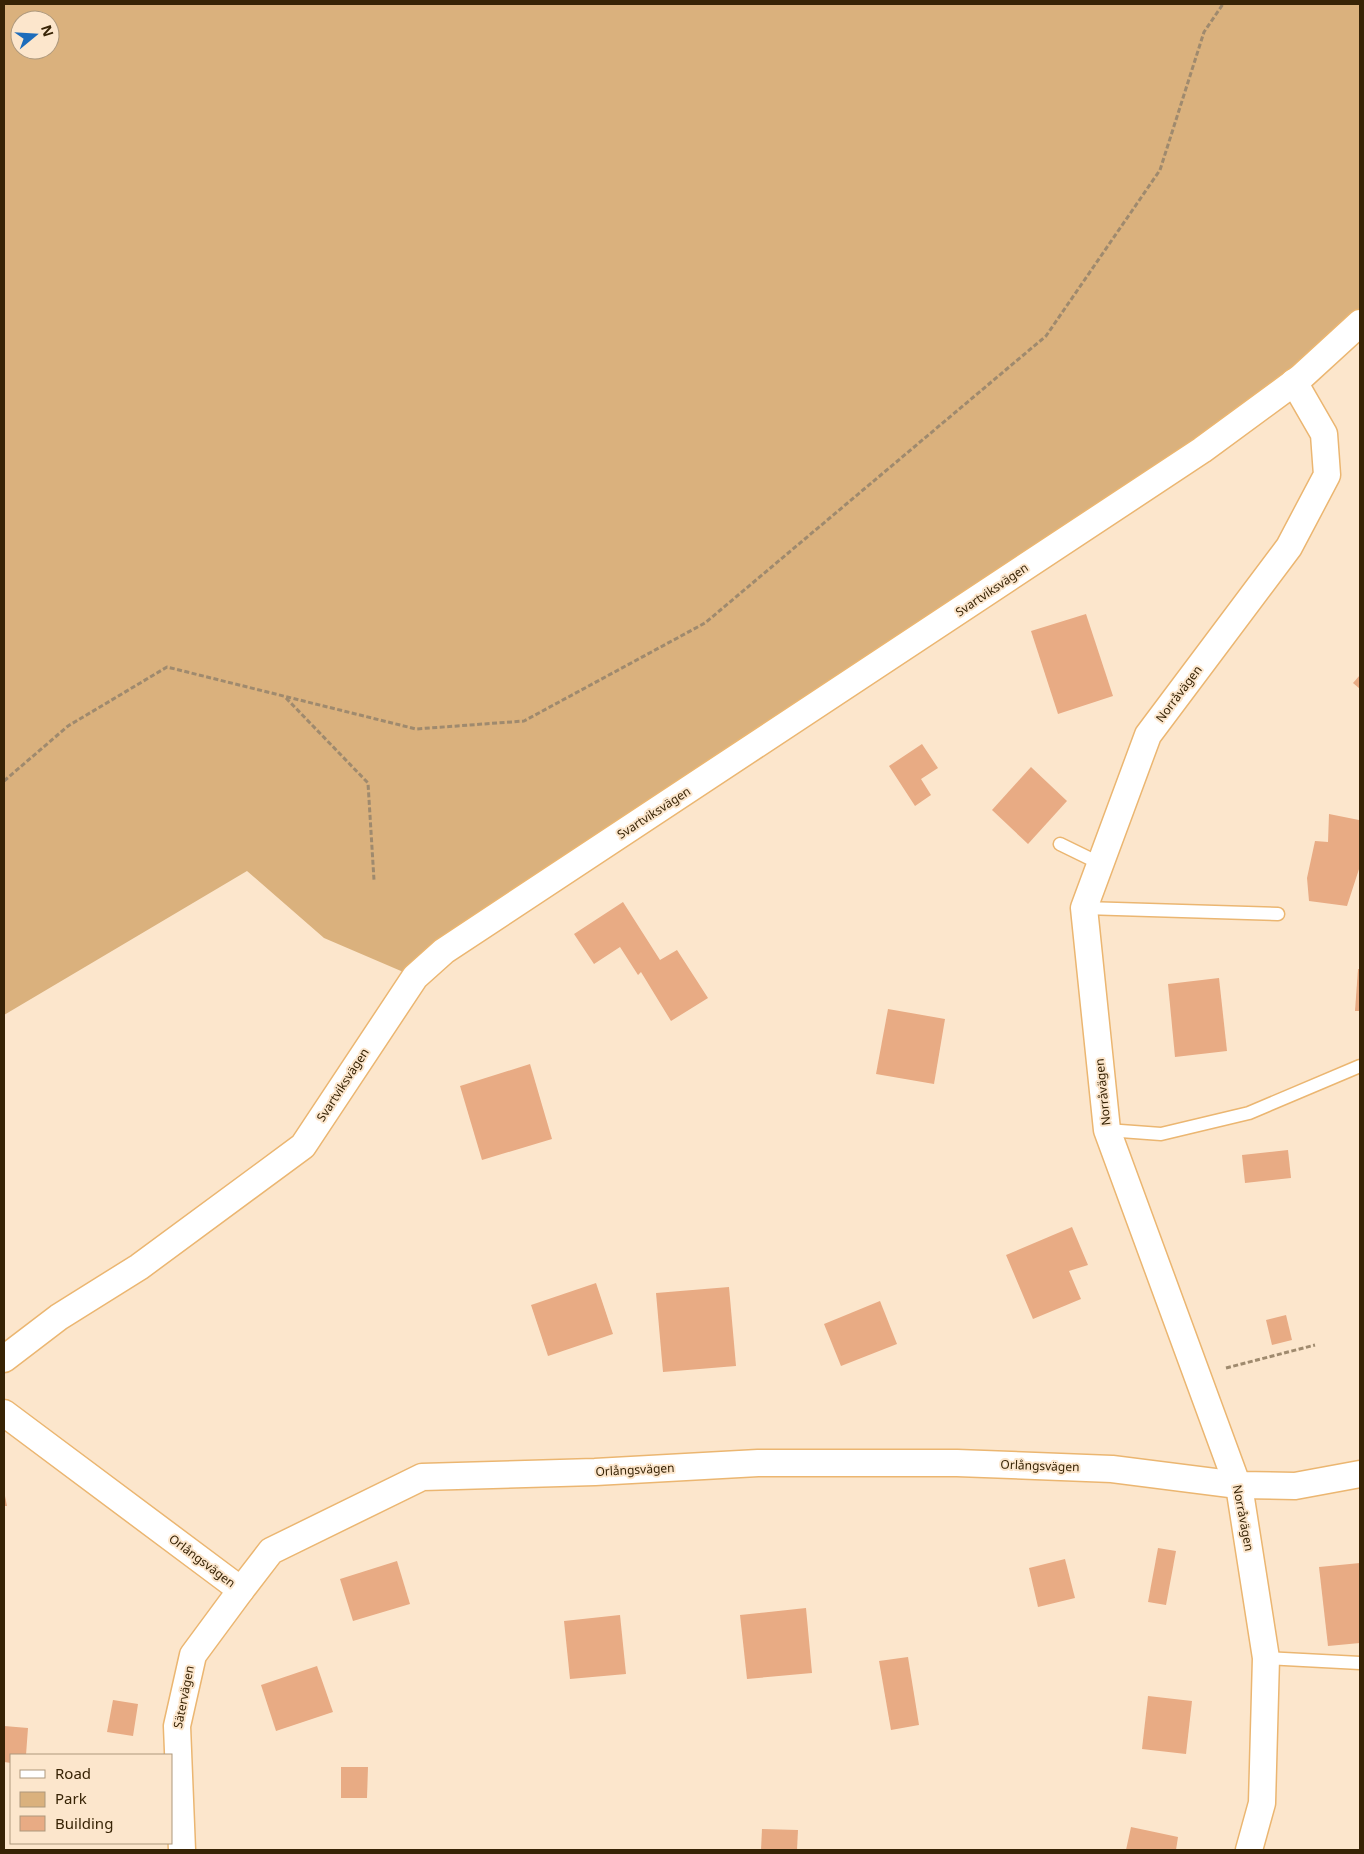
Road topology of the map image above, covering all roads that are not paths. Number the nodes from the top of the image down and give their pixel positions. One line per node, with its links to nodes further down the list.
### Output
1 (1360, 323): 2 (street, Svartviksvägen)
2 (1294, 382): 4 (street, Norråvägen); 9 (street, Svartviksvägen)
3 (1060, 844): 4 (lane)
4 (1100, 864): 5 (street, Norråvägen)
5 (1084, 908): 6 (lane); 8 (street, Norråvägen)
6 (1278, 914)
7 (1360, 1066): 8 (lane)
8 (1107, 1130): 12 (street, Norråvägen)
9 (4, 1359)
10 (4, 1413): 13 (street, Orlångsvägen)
11 (1360, 1474): 12 (street, Orlångsvägen)
12 (1238, 1485): 13 (street, Orlångsvägen); 14 (street, Norråvägen)
13 (241, 1590): 16 (street, Sätervägen)
14 (1266, 1658): 15 (lane); 17 (street, Norråvägen)
15 (1360, 1663)
16 (182, 1850)
17 (1249, 1850)

